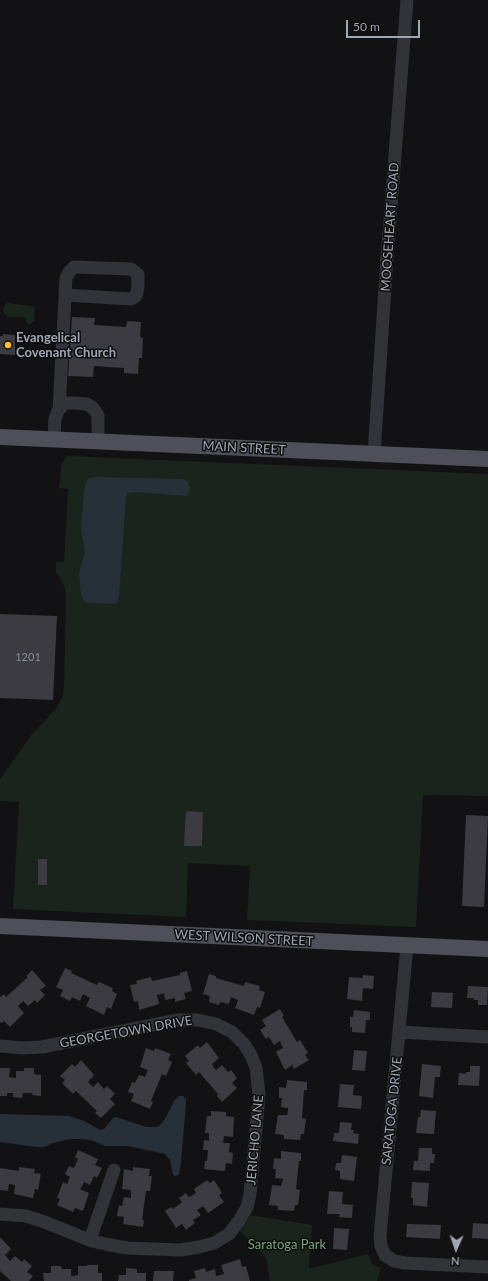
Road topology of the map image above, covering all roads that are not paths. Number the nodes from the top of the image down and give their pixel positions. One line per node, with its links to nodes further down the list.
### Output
1 (407, 0): 7 (street, MOOSEHEART ROAD)
2 (65, 295): 2 (street); 3 (street)
3 (59, 410): 5 (street); 6 (street)
4 (0, 437): 5 (main road, MAIN STREET)
5 (54, 439): 6 (main road, MAIN STREET)
6 (98, 441): 7 (main road, MAIN STREET)
7 (374, 454): 8 (main road, MAIN STREET)
8 (488, 459)
9 (0, 926): 10 (main road, WEST WILSON STREET)
10 (407, 945): 11 (main road, WEST WILSON STREET); 12 (street, SARATOGA DRIVE)
11 (488, 949)
12 (400, 1032): 13 (street); 19 (street, SARATOGA DRIVE)
13 (488, 1037)
14 (244, 1044): 15 (street, GEORGETOWN DRIVE); 18 (street, JERICHO LANE)
15 (0, 1046)
16 (114, 1170): 18 (street)
17 (0, 1214): 18 (street)
18 (90, 1240)
19 (488, 1267)

